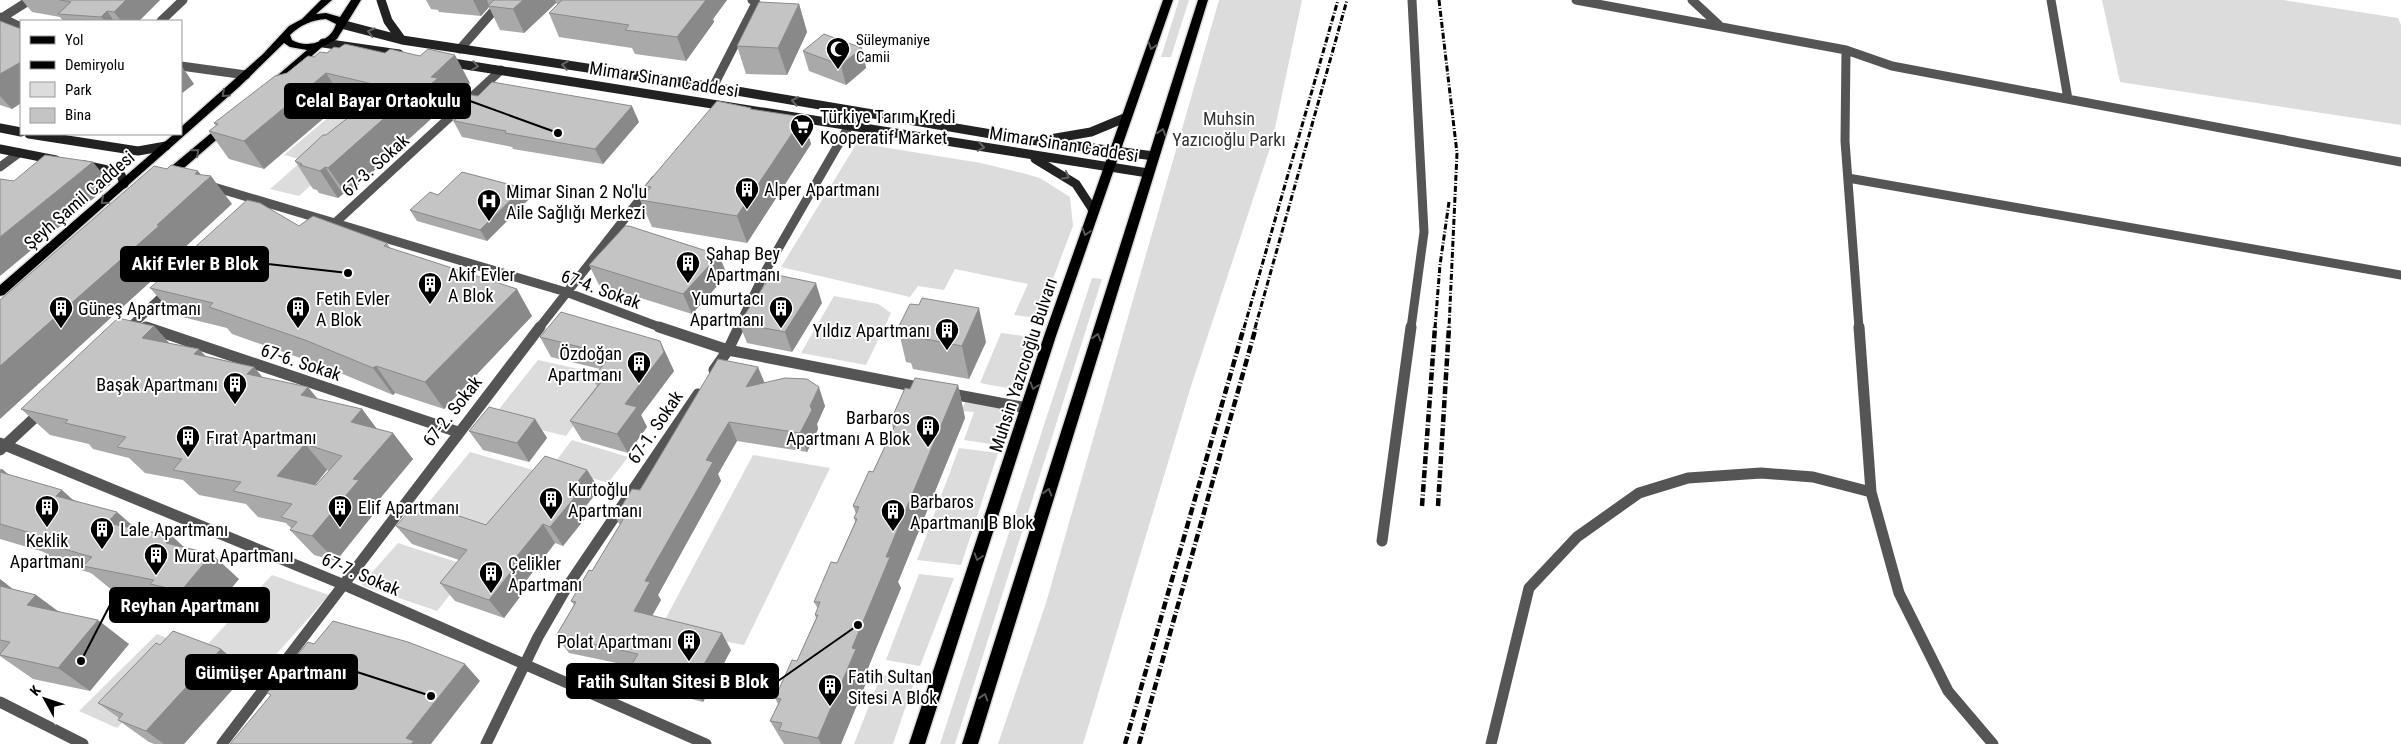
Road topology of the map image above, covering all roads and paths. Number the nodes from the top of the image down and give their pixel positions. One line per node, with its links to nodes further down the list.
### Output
1 (30, 0): 14 (street)
2 (183, 0): 15 (street)
3 (327, 0): 16 (main road, Şeyh Şamil Caddesi)
4 (356, 0): 17 (main road)
5 (381, 0): 21 (street)
6 (503, 0): 23 (street)
7 (752, 0): 33 (street)
8 (1168, 0): 36 (main road, Muhsin Yazıcıoğlu Bulvarı, one-way to 36)
9 (1203, 0): 50 (main road, one-way to 9)
10 (1412, 0): 78 (street)
11 (1576, 0): 18 (street)
12 (1692, 0): 18 (street)
13 (2051, 0): 35 (street)
14 (1, 18): 19 (street)
15 (162, 20)
16 (302, 22): 17 (main road); 20 (main road, Şeyh Şamil Caddesi)
17 (341, 24): 21 (street, Mimar Sinan Caddesi, one-way to 17); 22 (main road)
18 (1720, 26): 24 (street)
19 (20, 27)
20 (286, 36): 22 (main road); 32 (main road, Şeyh Şamil Caddesi)
21 (402, 40): 23 (street, Mimar Sinan Caddesi)
22 (322, 43): 25 (street); 34 (main road)
23 (460, 49): 33 (street, Mimar Sinan Caddesi, one-way to 23)
24 (1846, 50): 35 (street); 60 (street)
25 (380, 52): 26 (street); 27 (street)
26 (404, 55)
27 (356, 57)
28 (433, 60): 30 (street, Mimar Sinan Caddesi, one-way to 30)
29 (182, 66): 32 (street)
30 (501, 70): 38 (street, Mimar Sinan Caddesi); 65 (street, 67-3. Sokak)
31 (304, 72): 34 (street)
32 (246, 75): 41 (main road, Şeyh Şamil Caddesi, one-way to 41)
33 (713, 87): 44 (street, Mimar Sinan Caddesi, one-way to 33)
34 (266, 91)
35 (2068, 99): 52 (street)
36 (1128, 117): 44 (street); 47 (main road, Muhsin Yazıcıoğlu Bulvarı)
37 (234, 119): 58 (main road, one-way to 37)
38 (849, 126): 49 (street, Mimar Sinan Caddesi, one-way to 49); 72 (street, 67-1. Sokak)
39 (0, 128): 40 (street)
40 (20, 132)
41 (182, 132)
42 (35, 135): 45 (street)
43 (179, 135): 45 (main road, Şeyh Şamil Caddesi)
44 (1036, 141): 47 (street, Mimar Sinan Caddesi)
45 (166, 146): 62 (main road, Şeyh Şamil Caddesi)
46 (0, 149): 48 (street)
47 (1116, 150): 50 (street, Mimar Sinan Caddesi); 55 (main road, Muhsin Yazıcıoğlu Bulvarı)
48 (19, 153): 51 (street); 54 (street)
49 (1027, 155): 55 (street, Mimar Sinan Caddesi); 64 (street, one-way to 64)
50 (1154, 156): 57 (main road)
51 (63, 161)
52 (2401, 162)
53 (72, 163): 62 (street)
54 (0, 167)
55 (1109, 168): 57 (street, Mimar Sinan Caddesi); 64 (main road, Muhsin Yazıcıoğlu Bulvarı)
56 (663, 171): 69 (street, 67-2. Sokak)
57 (1148, 173): 87 (main road, one-way to 57)
58 (170, 174): 59 (street); 63 (main road)
59 (184, 178)
60 (1848, 178): 66 (street); 77 (street)
61 (200, 183): 65 (street, 67-4. Sokak)
62 (124, 184): 68 (main road, Şeyh Şamil Caddesi, one-way to 68)
63 (156, 187)
64 (1093, 210): 74 (main road, Muhsin Yazıcıoğlu Bulvarı, one-way to 74)
65 (336, 222): 69 (street, 67-4. Sokak)
66 (2401, 275)
67 (176, 282): 70 (street)
68 (0, 292)
69 (566, 292): 72 (street, 67-4. Sokak); 75 (street, 67-2. Sokak)
70 (134, 323): 71 (street); 75 (street, 67-6. Sokak)
71 (120, 337)
72 (728, 350): 74 (street, 67-4. Sokak); 80 (street, 67-1. Sokak)
73 (49, 404): 76 (street)
74 (1027, 408): 86 (main road, Muhsin Yazıcıoğlu Bulvarı, one-way to 86)
75 (458, 432): 79 (street, 67-2. Sokak)
76 (2, 446): 79 (street, 67-7. Sokak)
77 (1871, 492): 88 (street); 89 (street)
78 (1382, 541)
79 (342, 584): 80 (street, 67-7. Sokak); 83 (street, 67-2. Sokak)
80 (525, 664): 84 (street, 67-1. Sokak); 85 (street, 67-7. Sokak)
81 (0, 702): 82 (street)
82 (83, 744)
83 (222, 744)
84 (486, 744)
85 (706, 744)
86 (917, 744)
87 (970, 744)
88 (1491, 744)
89 (1994, 744)

